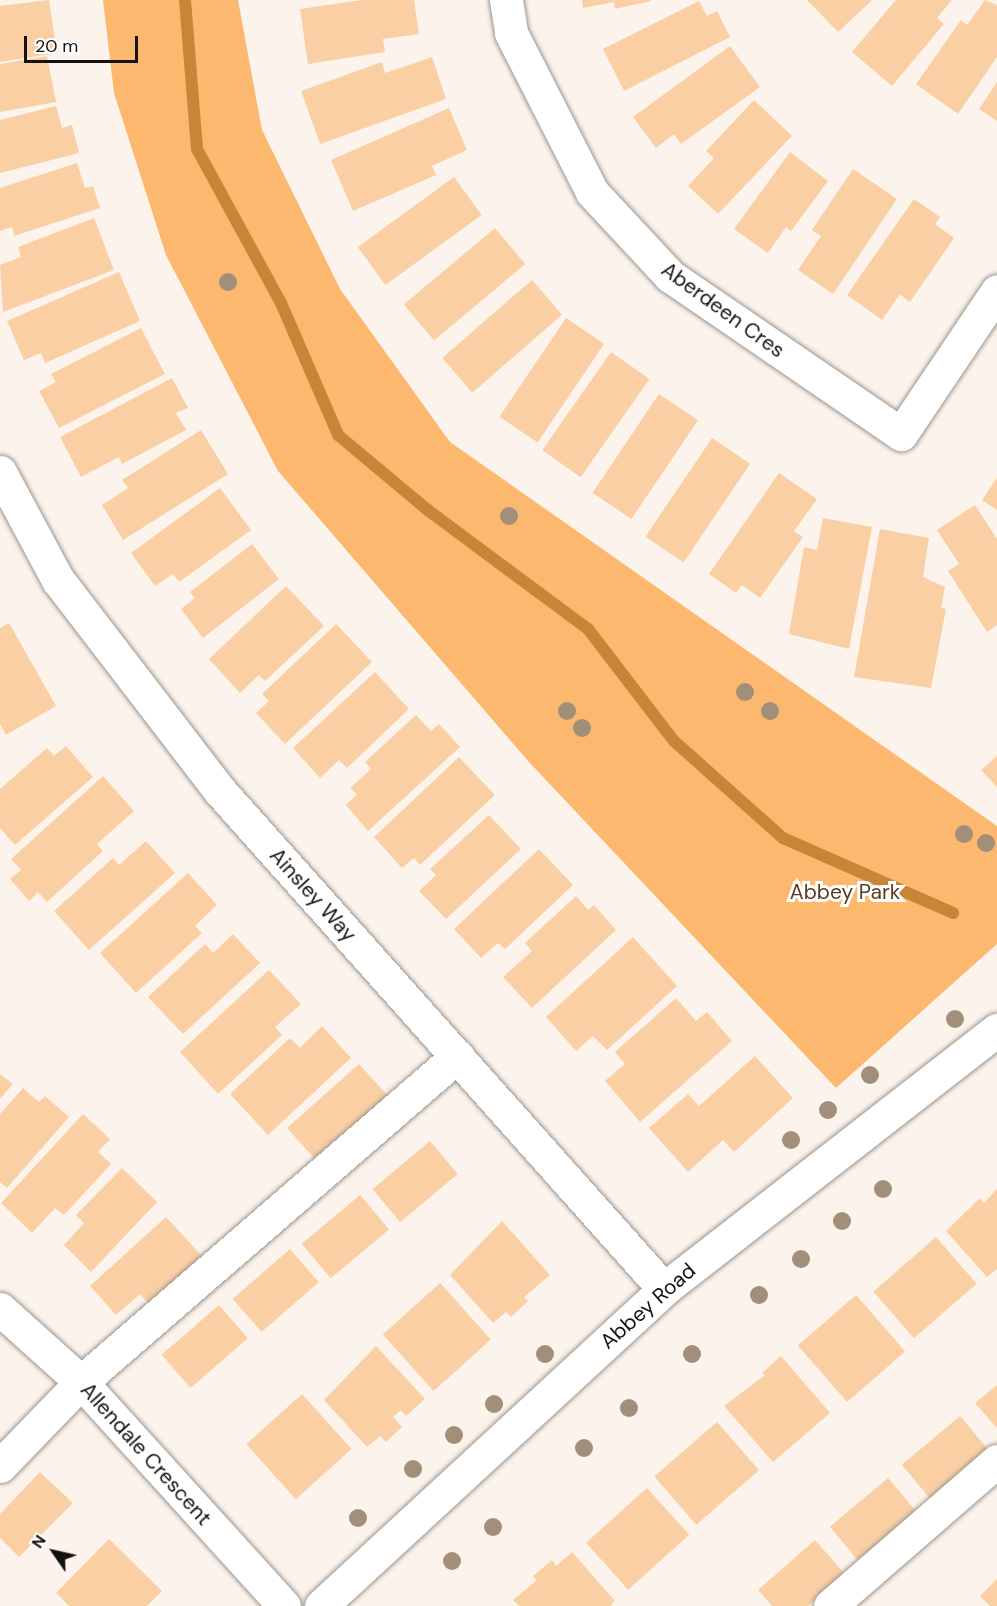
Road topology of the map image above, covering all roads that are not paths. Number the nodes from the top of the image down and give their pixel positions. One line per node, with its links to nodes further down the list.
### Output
1 (506, 0): 2 (street, Aberdeen Cres)
2 (997, 291)
3 (0, 472): 4 (street, Ainsley Way)
4 (11, 518): 6 (street, Ainsley Way)
5 (997, 1030): 7 (street, Abbey Road)
6 (458, 1056): 7 (street, Ainsley Way); 9 (street)
7 (664, 1288): 13 (street, Abbey Road)
8 (0, 1310): 9 (street, Allendale Crescent)
9 (81, 1382): 11 (street); 12 (street, Allendale Crescent)
10 (997, 1461): 14 (street)
11 (0, 1466)
12 (284, 1606)
13 (321, 1606)
14 (830, 1606)

